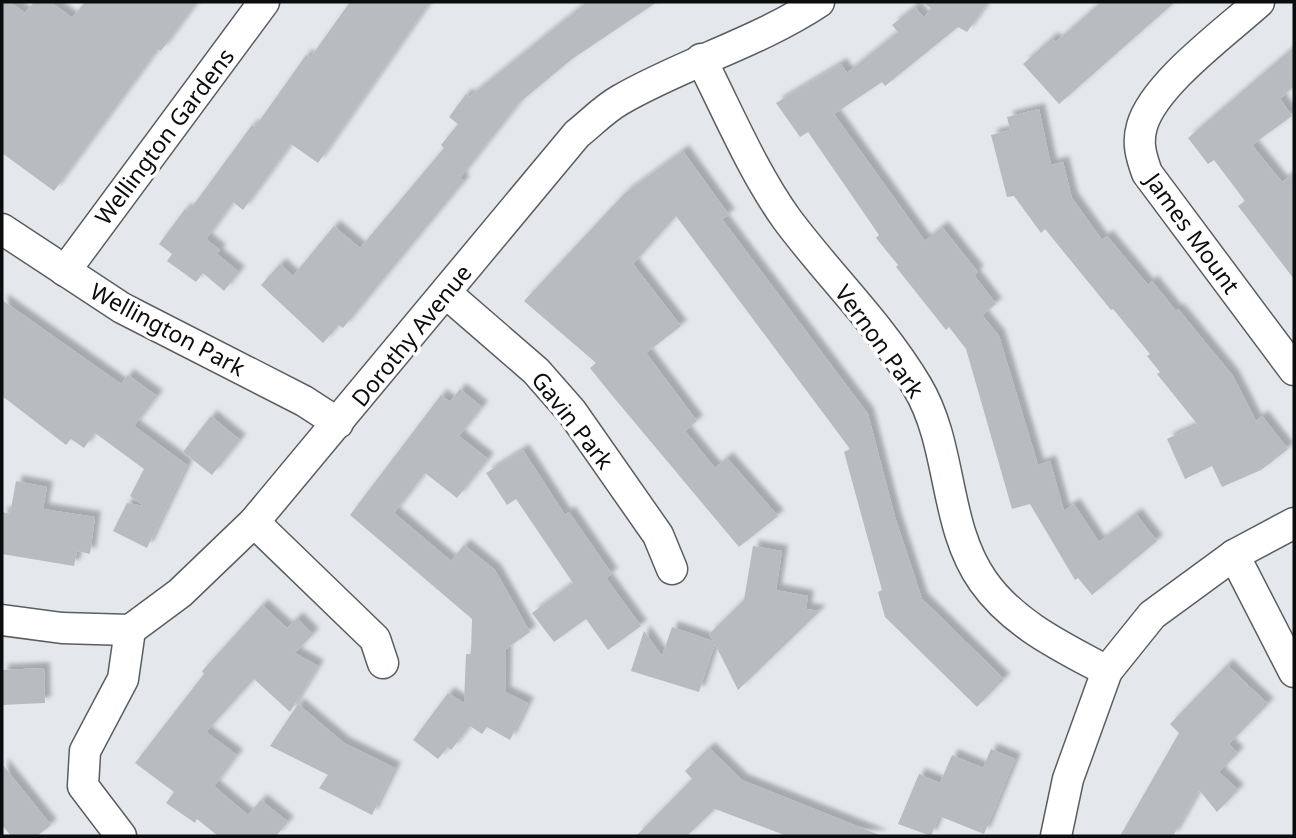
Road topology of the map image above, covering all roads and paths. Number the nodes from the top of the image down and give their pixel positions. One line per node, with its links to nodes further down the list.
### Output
1 (264, 2): 6 (street, Wellington Gardens)
2 (819, 2): 4 (street, Dorothy Avenue)
3 (1259, 2): 8 (street, James Mount)
4 (701, 59): 7 (street, Dorothy Avenue); 17 (street, Vernon Park)
5 (2, 229): 6 (street, Wellington Park)
6 (65, 271): 9 (street, Wellington Park)
7 (446, 293): 9 (street, Dorothy Avenue); 13 (street, Gavin Park)
8 (1294, 370)
9 (338, 423): 10 (street, Dorothy Avenue)
10 (254, 522): 15 (street, Dorothy Avenue); 16 (street)
11 (1294, 523): 12 (street)
12 (1234, 555): 17 (street); 18 (street)
13 (672, 569)
14 (2, 620): 15 (street)
15 (130, 630): 19 (street)
16 (383, 663)
17 (1107, 671): 20 (street)
18 (1294, 672)
19 (121, 836)
20 (1056, 836)

